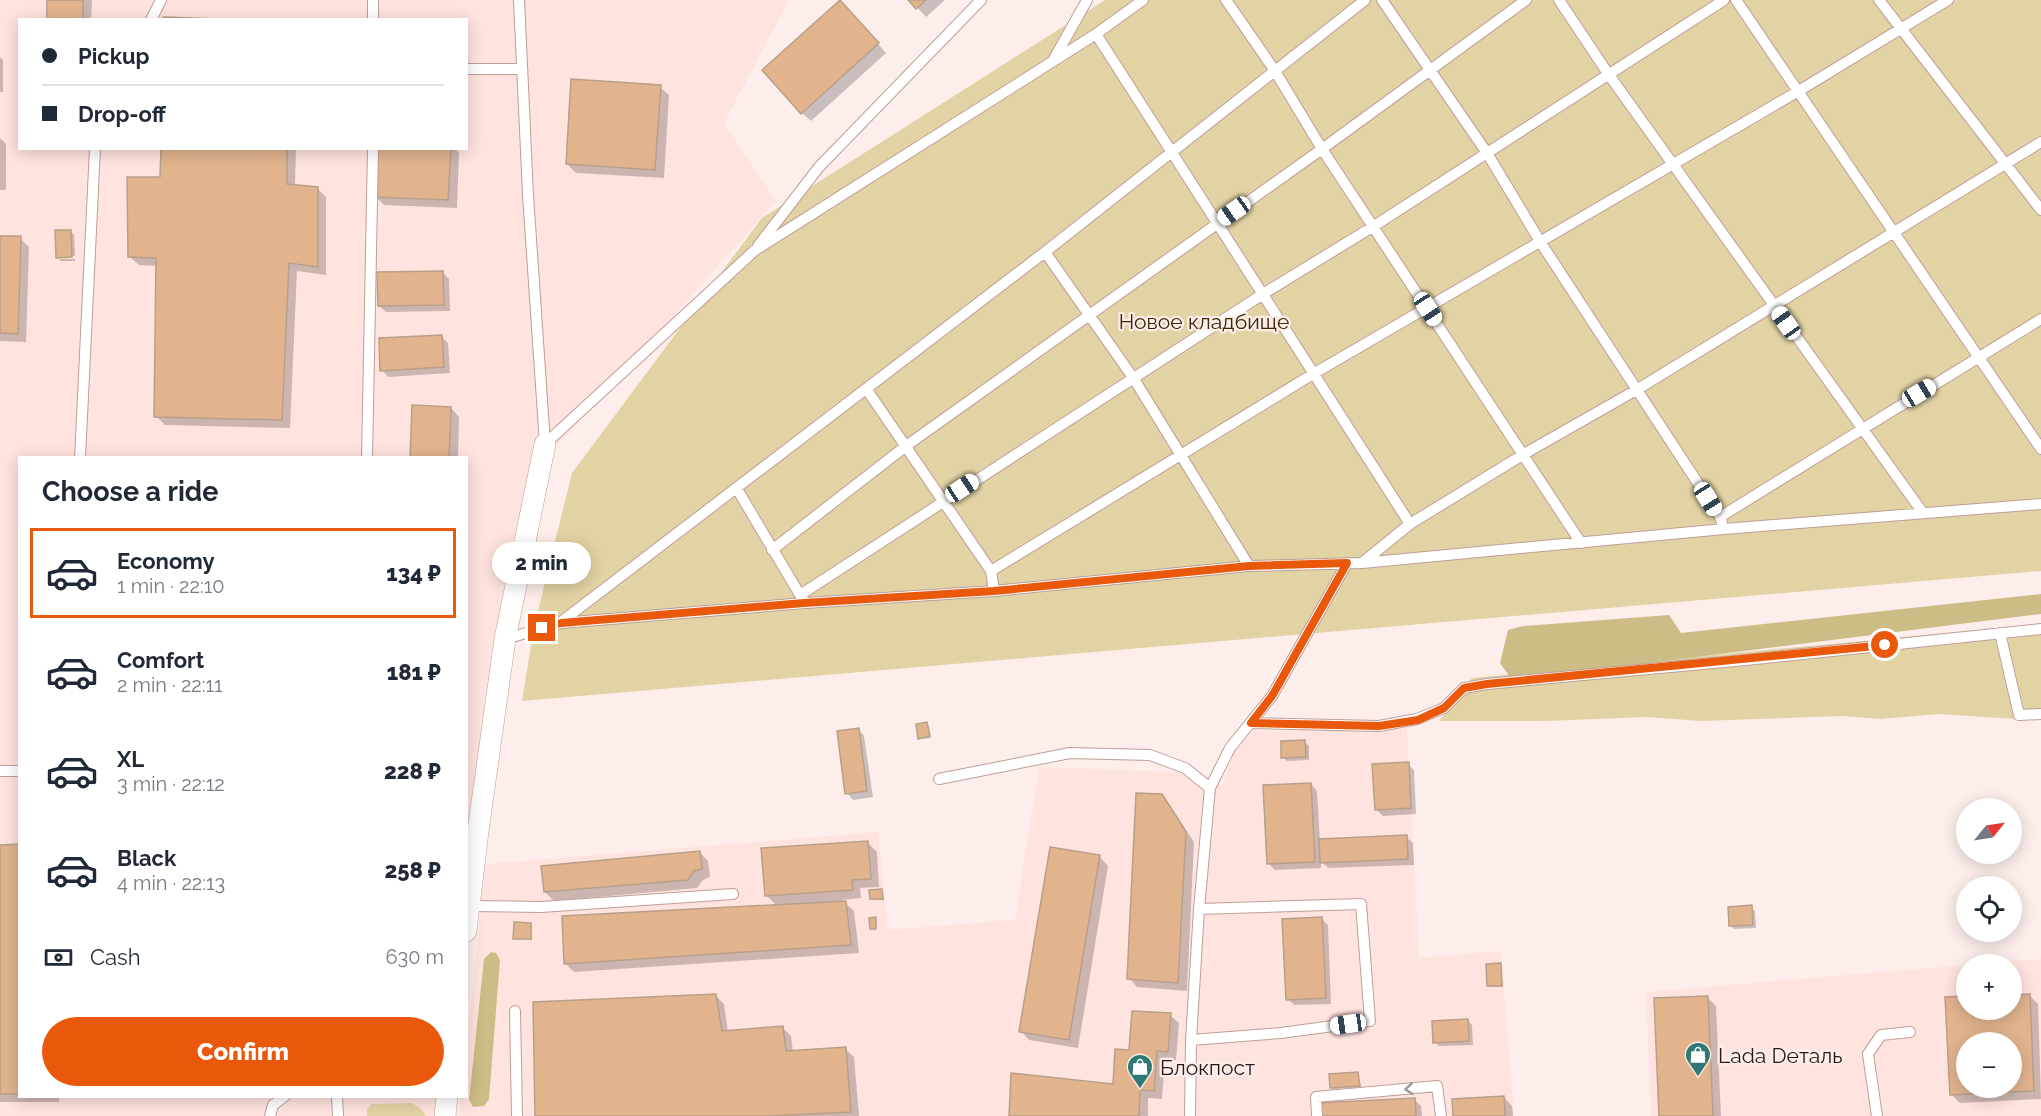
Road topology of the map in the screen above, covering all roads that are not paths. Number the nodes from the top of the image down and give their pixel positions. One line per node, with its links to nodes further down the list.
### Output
1 (161, 0): 16 (lane)
2 (373, 0): 17 (lane)
3 (519, 0): 22 (lane)
4 (981, 0): 40 (lane)
5 (1087, 0): 20 (lane)
6 (1143, 0): 19 (lane)
7 (1226, 0): 24 (lane)
8 (1365, 0): 24 (lane)
9 (1382, 0): 23 (lane)
10 (1526, 0): 23 (lane)
11 (1559, 0): 25 (lane)
12 (1724, 0): 25 (lane)
13 (1736, 0): 26 (lane)
14 (1879, 0): 18 (lane)
15 (1948, 0): 18 (lane)
16 (152, 18)
17 (374, 18)
18 (1900, 29): 26 (lane); 34 (lane)
19 (1096, 34): 20 (lane); 31 (lane)
20 (1052, 62): 40 (lane)
21 (468, 69): 22 (lane)
22 (522, 69): 53 (lane)
23 (1431, 70): 28 (lane); 32 (lane)
24 (1275, 71): 28 (lane); 31 (lane)
25 (1610, 75): 32 (lane); 33 (lane)
26 (1797, 92): 33 (lane); 38 (lane)
27 (2041, 142): 34 (lane)
28 (1322, 148): 36 (lane); 37 (lane)
29 (95, 150): 57 (lane)
30 (373, 150): 58 (lane)
31 (1172, 152): 36 (lane); 41 (lane)
32 (1486, 153): 37 (lane); 39 (lane)
33 (1673, 163): 39 (lane); 43 (lane)
34 (2005, 164): 35 (lane); 38 (lane)
35 (2041, 210)
36 (1217, 223): 42 (lane); 45 (lane)
37 (1374, 225): 42 (lane); 44 (lane)
38 (1894, 232): 43 (lane); 47 (lane)
39 (1541, 243): 44 (lane); 50 (lane)
40 (754, 252): 53 (lane)
41 (1045, 252): 45 (lane); 51 (lane)
42 (1263, 294): 48 (lane); 49 (lane)
43 (1774, 306): 50 (lane); 52 (lane)
44 (1428, 309): 48 (lane); 56 (lane)
45 (1090, 314): 49 (lane); 54 (lane)
46 (2041, 319): 47 (lane)
47 (1978, 357): 52 (lane); 55 (lane)
48 (1313, 374): 59 (lane); 65 (lane)
49 (1134, 379): 59 (lane); 61 (lane)
50 (1638, 389): 56 (lane); 64 (lane)
51 (867, 390): 54 (lane); 60 (lane)
52 (1861, 429): 63 (lane); 64 (lane)
53 (545, 444): 78 (street)
54 (906, 446): 61 (lane); 68 (lane)
55 (2041, 449)
56 (1524, 454): 65 (lane); 67 (lane)
57 (80, 456)
58 (367, 456)
59 (1181, 456): 71 (lane); 72 (lane)
60 (736, 489): 68 (lane); 75 (lane)
61 (943, 501): 72 (lane); 74 (lane)
62 (2041, 504): 63 (lane)
63 (1923, 513): 66 (lane)
64 (1720, 517): 66 (lane)
65 (1410, 524): 70 (lane)
66 (1724, 529): 67 (lane)
67 (1581, 543): 70 (lane)
68 (772, 550): 74 (lane)
69 (1347, 563): 70 (lane); 71 (lane); 80 (lane)
70 (1362, 563)
71 (1249, 566): 73 (lane)
72 (991, 570): 73 (lane)
73 (994, 591): 74 (lane)
74 (802, 599): 75 (lane)
75 (561, 623): 78 (lane)
76 (2041, 629): 77 (lane)
77 (2000, 633): 79 (lane); 80 (lane)
78 (505, 639): 85 (street)
79 (2041, 714)
80 (1251, 723): 84 (lane)
81 (0, 771): 82 (lane)
82 (18, 771)
83 (939, 779): 84 (lane)
84 (1210, 788): 88 (lane)
85 (472, 830): 87 (street)
86 (733, 894): 87 (lane)
87 (469, 906): 89 (street)
88 (1199, 909): 92 (lane); 92 (lane)
89 (468, 914)
90 (515, 1011): 99 (lane)
91 (1910, 1032): 103 (lane)
92 (1191, 1040): 100 (lane)
93 (282, 1098): 96 (lane)
94 (337, 1098): 97 (lane)
95 (447, 1098): 98 (street)
96 (270, 1116)
97 (338, 1116)
98 (445, 1116)
99 (517, 1116)
100 (1190, 1116)
101 (1317, 1116): 102 (lane, one-way to 101)
102 (1441, 1116)
103 (1877, 1116)

